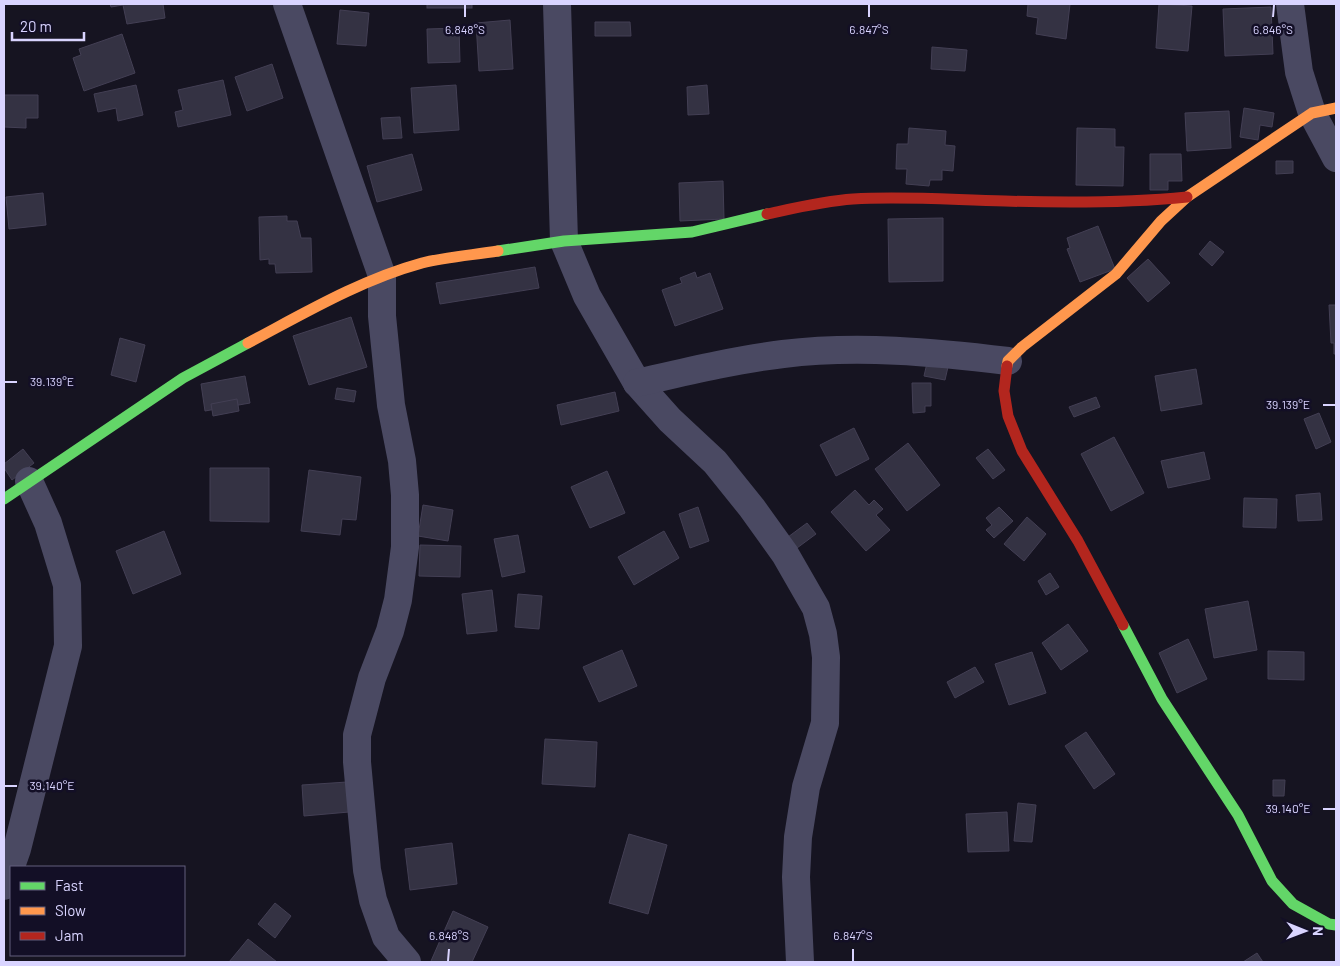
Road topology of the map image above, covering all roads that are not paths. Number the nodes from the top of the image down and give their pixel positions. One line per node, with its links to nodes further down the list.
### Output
1 (287, 4): 8 (street)
2 (557, 4): 7 (street)
3 (1290, 4): 4 (street)
4 (1324, 110): 5 (street); 6 (street)
5 (1336, 158)
6 (1187, 197): 7 (street); 9 (street)
7 (564, 241): 8 (street); 10 (street)
8 (382, 276): 11 (street); 17 (street)
9 (1008, 361): 10 (street); 16 (street)
10 (637, 383): 18 (street)
11 (29, 481): 12 (street); 13 (street)
12 (4, 499)
13 (11, 866)
14 (10, 869): 15 (street)
15 (4, 886)
16 (1336, 925)
17 (407, 962)
18 (800, 962)

